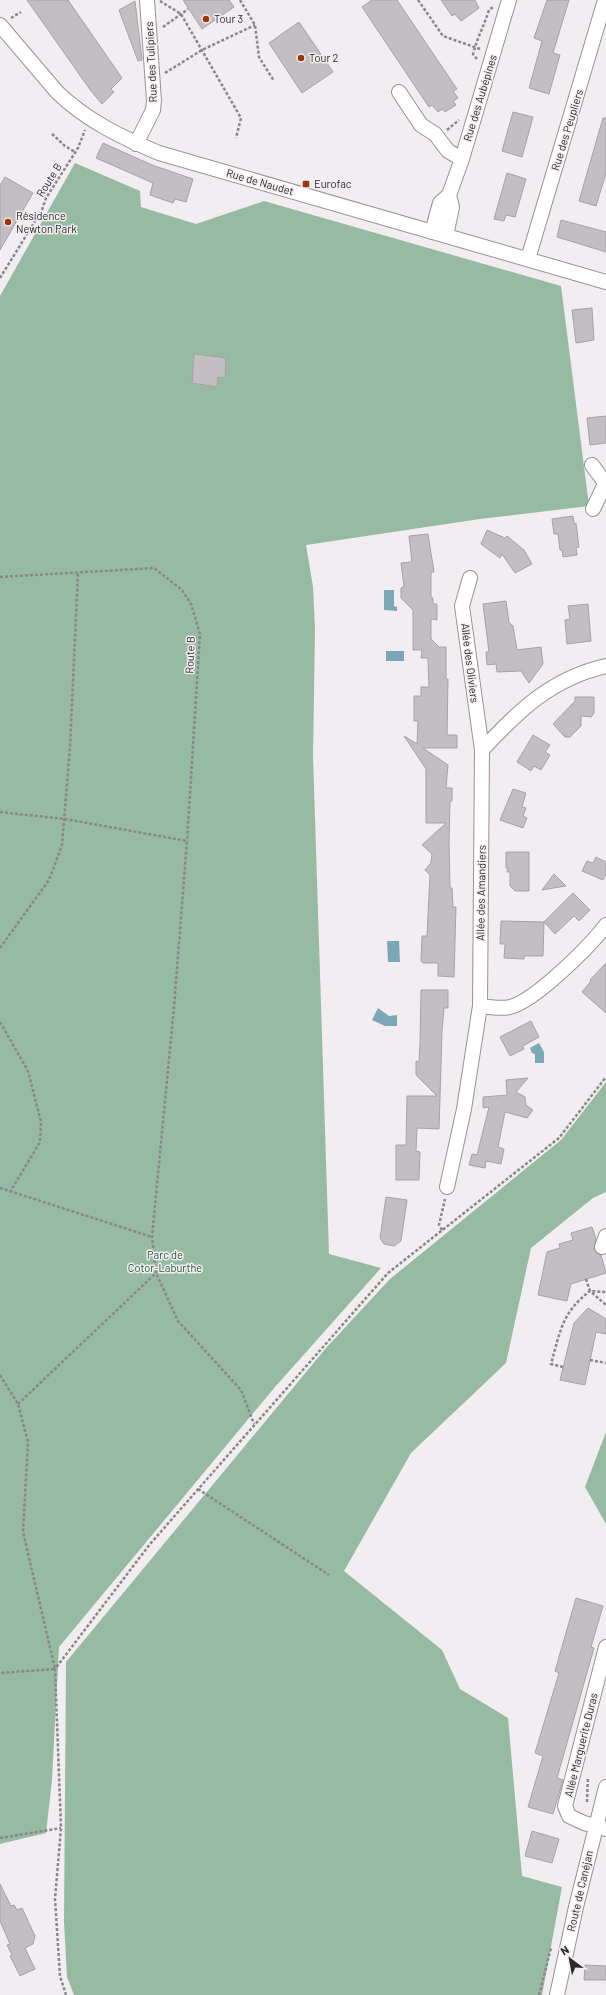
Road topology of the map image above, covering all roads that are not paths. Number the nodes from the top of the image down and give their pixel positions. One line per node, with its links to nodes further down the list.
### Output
1 (147, 0): 6 (street, Rue des Tulipiers)
2 (509, 0): 7 (street, Rue des Aubépines)
3 (605, 0): 11 (street, Rue des Peupliers)
4 (0, 25): 6 (street, Rue de Naudet)
5 (399, 92): 7 (street)
6 (136, 144): 9 (street, Rue de Naudet)
7 (462, 159): 8 (street, Rue des Aubépines)
8 (449, 195): 9 (street, Rue des Aubépines); 10 (street, Rue des Aubépines)
9 (432, 232): 10 (street, Rue de Naudet)
10 (446, 236): 11 (street, Rue de Naudet)
11 (528, 259): 12 (street, Rue de Naudet)
12 (606, 282)
13 (592, 465): 14 (street)
14 (605, 484): 15 (street)
15 (593, 509)
16 (470, 578): 18 (street, Allée des Oliviers)
17 (606, 666): 18 (street)
18 (482, 750): 20 (street, Allée des Amandiers)
19 (606, 925): 20 (street)
20 (480, 1006): 21 (street, Allée des Amandiers)
21 (447, 1187)
22 (606, 1647): 24 (street, Allée Marguerite Duras)
23 (606, 1787): 24 (street, Route de Canéjan)
24 (595, 1826): 25 (street, Route de Canéjan)
25 (557, 1995)

